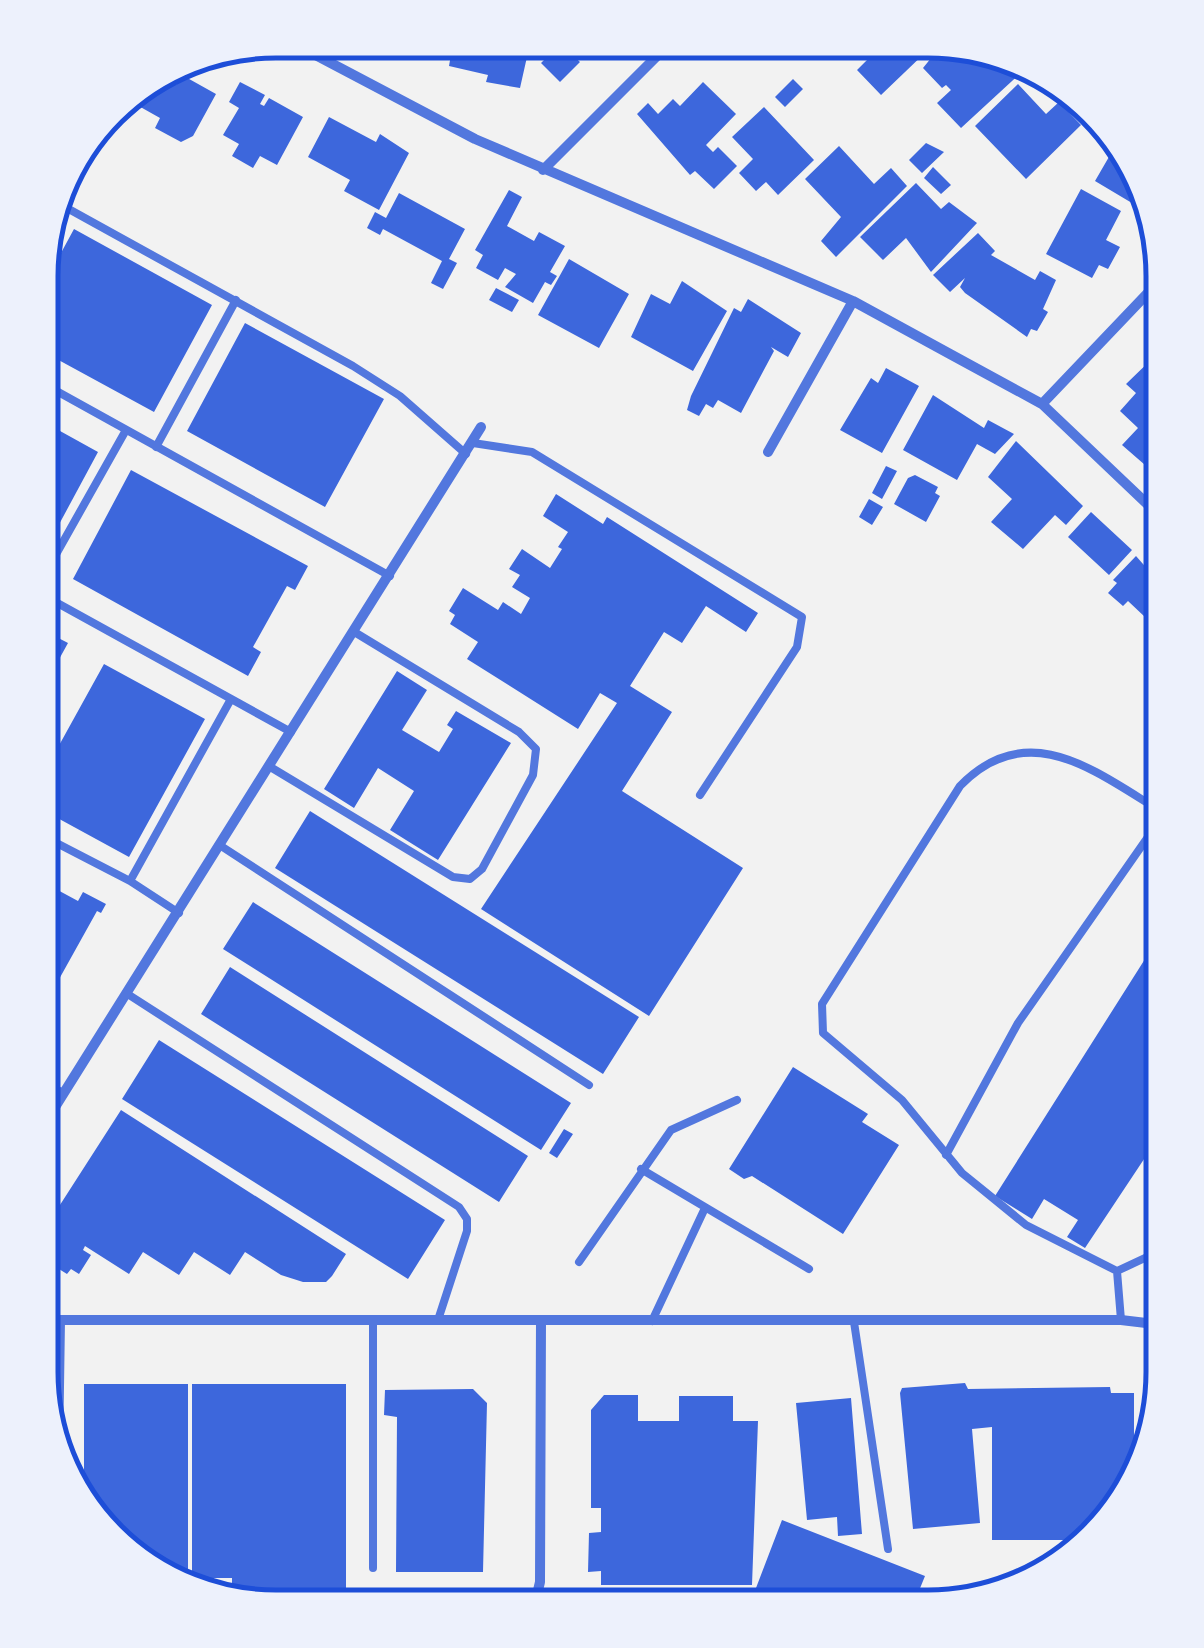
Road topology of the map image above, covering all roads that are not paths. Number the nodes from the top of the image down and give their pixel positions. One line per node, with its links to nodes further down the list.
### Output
1 (322, 58): 3 (street)
2 (655, 58): 3 (street)
3 (542, 170): 7 (street)
4 (68, 209): 6 (lane)
5 (1146, 295): 9 (street)
6 (236, 300): 13 (lane); 15 (lane)
7 (853, 301): 9 (street); 14 (street)
8 (58, 392): 11 (lane)
9 (1042, 404): 16 (street)
10 (481, 427): 12 (street)
11 (126, 430): 13 (lane); 17 (lane)
12 (473, 443): 15 (street); 24 (lane)
13 (156, 446): 18 (lane)
14 (768, 452)
15 (466, 454): 18 (street)
16 (1146, 503)
17 (58, 552)
18 (390, 576): 20 (street)
19 (58, 603): 21 (lane)
20 (356, 633): 22 (street); 23 (lane)
21 (231, 699): 22 (lane); 29 (lane)
22 (291, 732): 23 (street)
23 (272, 768): 28 (street)
24 (700, 795)
25 (1146, 802): 37 (lane)
26 (1146, 839): 37 (lane)
27 (58, 845): 29 (lane)
28 (221, 846): 30 (street); 32 (lane)
29 (130, 882): 30 (lane)
30 (180, 913): 31 (street)
31 (126, 993): 34 (street); 46 (lane)
32 (589, 1085)
33 (58, 1090): 34 (lane)
34 (63, 1093): 36 (street)
35 (736, 1100): 38 (lane)
36 (58, 1101)
37 (946, 1154): 43 (lane)
38 (641, 1169): 39 (lane); 41 (lane)
39 (705, 1208): 42 (lane); 49 (lane)
40 (1146, 1257): 43 (lane)
41 (579, 1262)
42 (809, 1269)
43 (1117, 1271): 48 (lane)
44 (61, 1320): 45 (street); 52 (lane)
45 (373, 1320): 46 (street); 54 (lane)
46 (438, 1320): 47 (street)
47 (540, 1320): 49 (street); 55 (street)
48 (1121, 1320): 50 (street); 51 (street)
49 (652, 1321): 50 (street)
50 (854, 1322): 53 (lane)
51 (1146, 1323)
52 (60, 1404)
53 (888, 1549)
54 (373, 1568)
55 (538, 1590)

